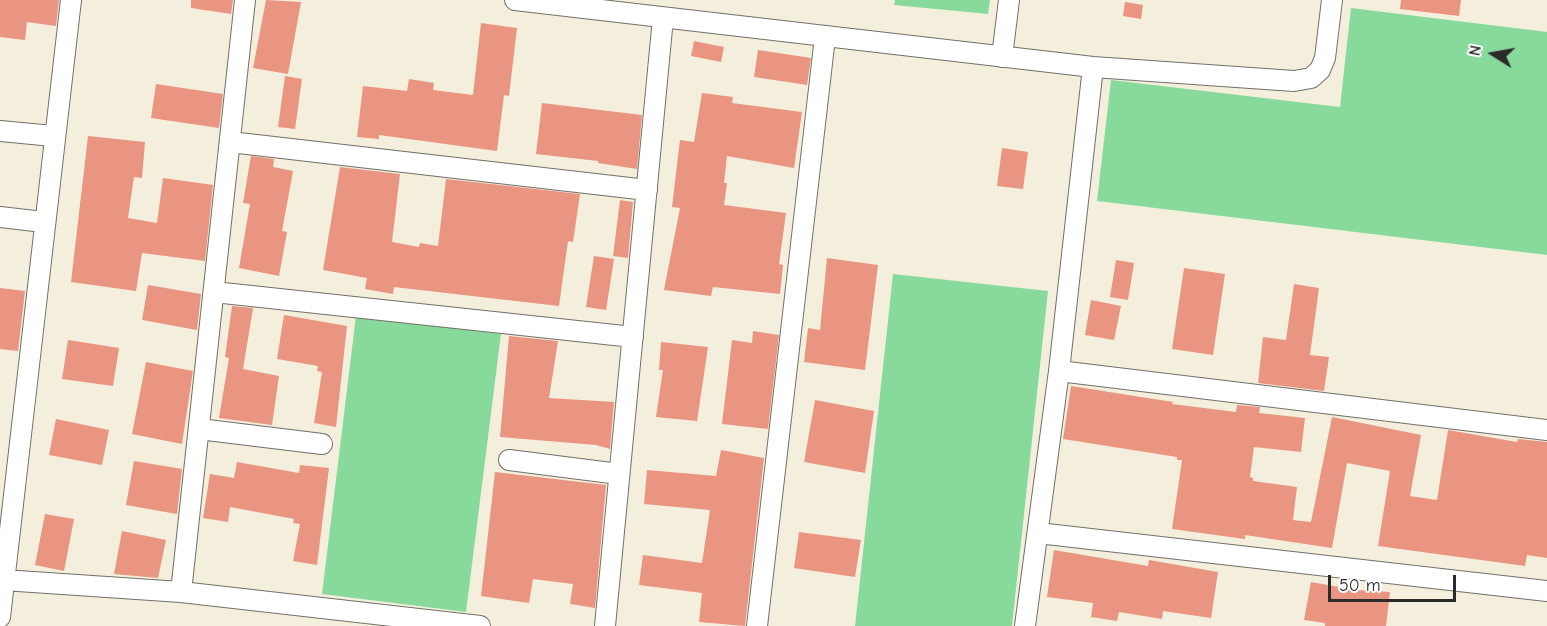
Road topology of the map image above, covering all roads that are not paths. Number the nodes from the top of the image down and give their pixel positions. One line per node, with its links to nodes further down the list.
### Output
1 (71, 0): 12 (street)
2 (245, 0): 13 (street)
3 (515, 0): 6 (street)
4 (1009, 0): 9 (street)
5 (1332, 0): 10 (street)
6 (548, 2): 7 (street)
7 (663, 18): 8 (street); 14 (street)
8 (825, 37): 9 (street); 33 (street)
9 (1002, 57): 10 (street)
10 (1093, 67): 19 (street)
11 (0, 130): 12 (street)
12 (53, 136): 16 (street)
13 (230, 142): 14 (street); 17 (street)
14 (647, 190): 18 (street)
15 (0, 217): 16 (street)
16 (43, 222): 23 (street)
17 (214, 292): 18 (street); 20 (street)
18 (633, 337): 25 (street)
19 (1059, 371): 21 (street); 26 (street)
20 (199, 429): 22 (street); 29 (street)
21 (1547, 430)
22 (322, 444)
23 (9, 446): 27 (street)
24 (509, 460): 25 (street)
25 (619, 474): 32 (street)
26 (1038, 533): 28 (street); 34 (street)
27 (3, 580): 29 (street); 30 (street)
28 (1547, 591)
29 (181, 592): 31 (street)
30 (0, 616)
31 (480, 626)
32 (605, 626)
33 (757, 626)
34 (1025, 626)

